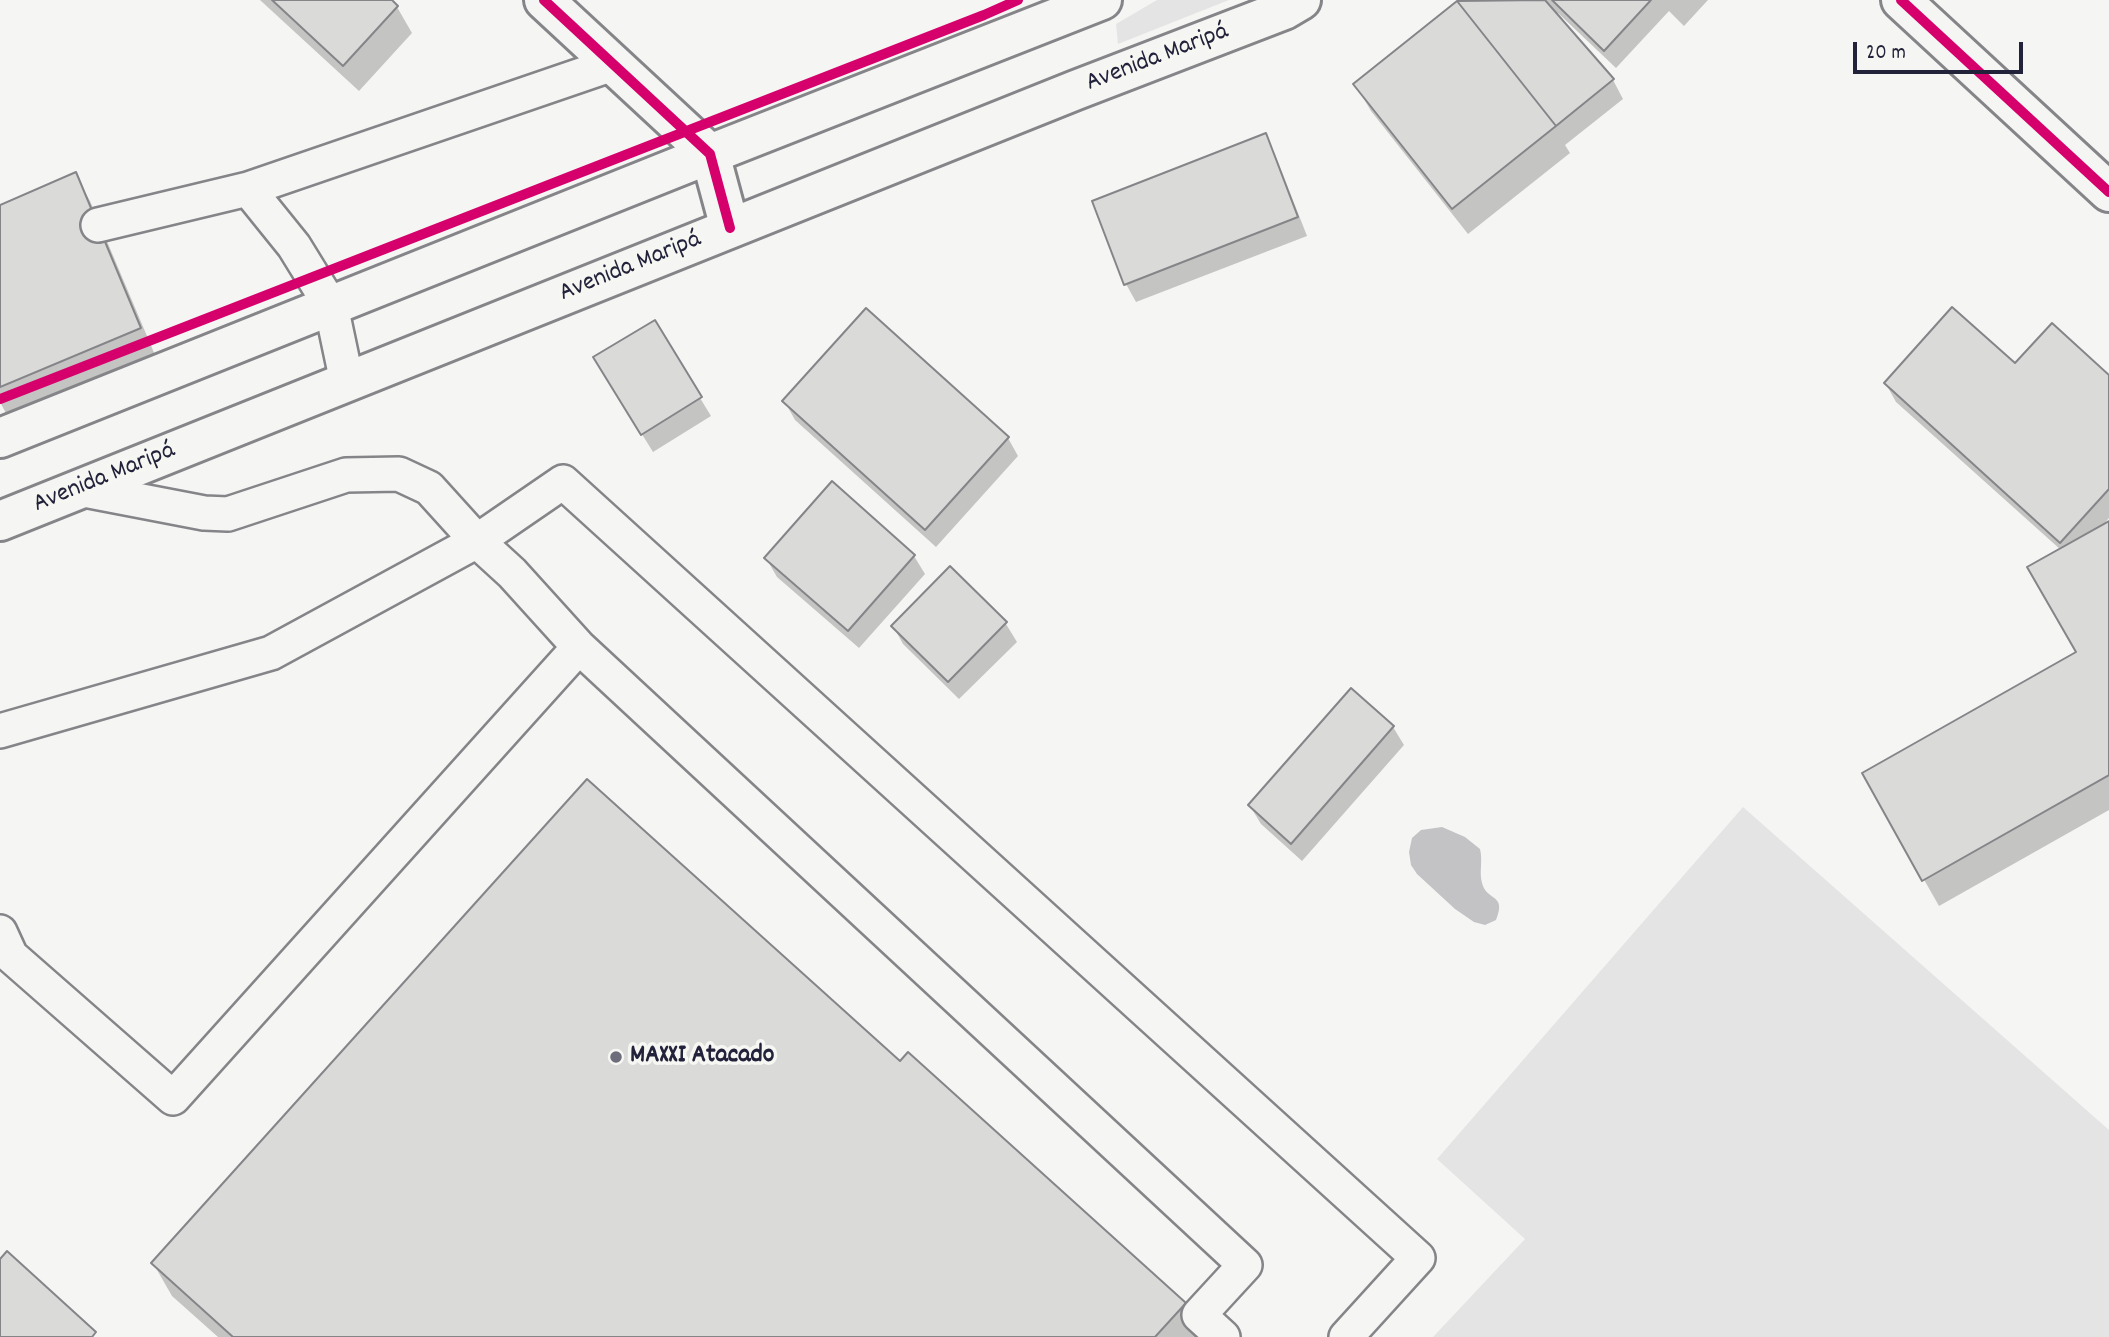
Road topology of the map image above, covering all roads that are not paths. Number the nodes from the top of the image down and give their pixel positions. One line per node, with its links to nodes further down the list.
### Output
1 (544, 0): 5 (main road)
2 (1102, 0): 6 (main road)
3 (1301, 0): 10 (main road, Avenida Maripá)
4 (1901, 0): 8 (main road)
5 (613, 64): 6 (main road); 7 (lane)
6 (710, 154): 10 (main road); 11 (main road)
7 (248, 189): 9 (lane); 11 (lane)
8 (2109, 192)
9 (98, 225)
10 (730, 229): 12 (main road, Avenida Maripá)
11 (331, 306): 12 (lane); 13 (main road)
12 (347, 382): 14 (main road, Avenida Maripá)
13 (0, 438)
14 (79, 489): 15 (main road, Avenida Maripá); 16 (lane)
15 (0, 521)
16 (477, 541): 17 (lane); 18 (lane); 21 (lane)
17 (579, 647): 19 (lane); 20 (lane)
18 (0, 731)
19 (0, 932)
20 (1223, 1337)
21 (1346, 1337)

